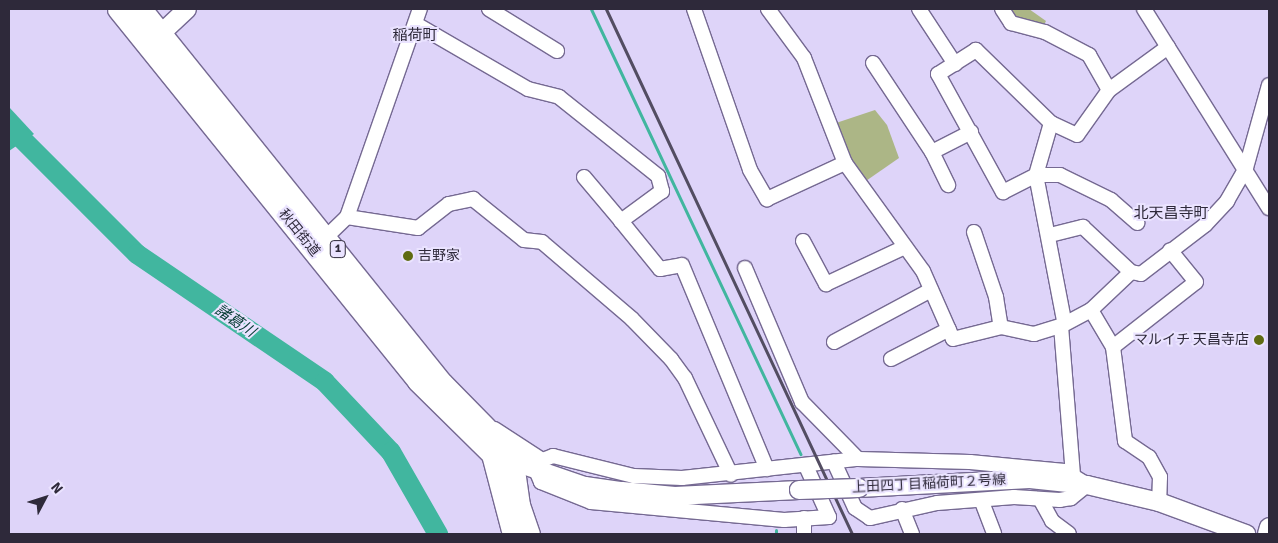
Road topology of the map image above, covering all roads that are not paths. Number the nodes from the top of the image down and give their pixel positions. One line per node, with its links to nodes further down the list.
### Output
1 (118, 9): 12 (main road, 秋田街道 / 1)
2 (141, 9): 12 (main road, 秋田街道 / 1)
3 (187, 9): 12 (street)
4 (420, 9): 11 (street)
5 (489, 9): 14 (street)
6 (694, 9): 22 (street)
7 (768, 9): 22 (street)
8 (920, 9): 16 (street)
9 (1002, 9): 18 (street)
10 (1144, 9): 13 (street)
11 (416, 24): 28 (street); 29 (street)
12 (155, 40): 34 (main road, 秋田街道 / 1)
13 (1168, 47): 18 (street); 23 (street)
14 (558, 51)
15 (873, 63): 21 (street)
16 (955, 64): 19 (street); 20 (street)
17 (1269, 85): 23 (street)
18 (1109, 90): 19 (street)
19 (1050, 123): 24 (street)
20 (971, 132): 21 (street); 24 (street)
21 (932, 152): 26 (street)
22 (845, 163): 35 (street)
23 (1246, 168): 27 (street); 36 (street)
24 (1036, 175): 30 (street); 32 (street)
25 (584, 177): 29 (street)
26 (948, 185)
27 (1269, 208)
28 (348, 217): 34 (street); 55 (street)
29 (621, 221): 54 (street)
30 (1137, 223)
31 (974, 232): 42 (street)
32 (1050, 235): 38 (street); 41 (street)
33 (804, 241): 35 (street)
34 (321, 243): 47 (main road, 秋田街道 / 1); 48 (main road, 秋田街道 / 1)
35 (902, 248): 39 (street)
36 (1170, 250): 38 (street); 45 (street)
37 (745, 268): 49 (street)
38 (1131, 272): 40 (street)
39 (931, 290): 43 (street); 44 (street)
40 (1091, 310): 41 (street); 45 (street)
41 (1062, 324): 42 (street); 56 (street)
42 (1001, 326): 43 (street)
43 (948, 329): 46 (street)
44 (834, 342)
45 (1113, 347): 60 (street)
46 (891, 360)
47 (484, 426): 51 (main road, 秋田街道 / 1); 52 (street)
48 (486, 447): 51 (street); 57 (main road, 秋田街道 / 1)
49 (858, 459): 50 (street); 56 (street)
50 (834, 462): 53 (street); 61 (street)
51 (513, 463): 52 (street); 57 (main road, 秋田街道 / 1)
52 (538, 466): 55 (street); 56 (street, 上田四丁目稲荷町２号線, bridge); 57 (street); 62 (street)
53 (806, 466): 54 (street); 62 (street)
54 (767, 469): 55 (street)
55 (730, 475)
56 (1080, 480): 58 (street); 60 (street, 上田四丁目稲荷町２号線)
57 (508, 484): 64 (main road, 秋田街道 / 1); 65 (main road, 秋田街道 / 1)
58 (1040, 499): 59 (street); 69 (street)
59 (982, 502): 61 (street); 68 (street)
60 (1159, 502): 70 (street, 上田四丁目稲荷町２号線)
61 (902, 509): 67 (street)
62 (804, 518): 66 (street)
63 (1269, 527): 71 (street)
64 (513, 534)
65 (529, 534)
66 (804, 534)
67 (912, 534)
68 (994, 534)
69 (1069, 534)
70 (1246, 534)
71 (1267, 534)

